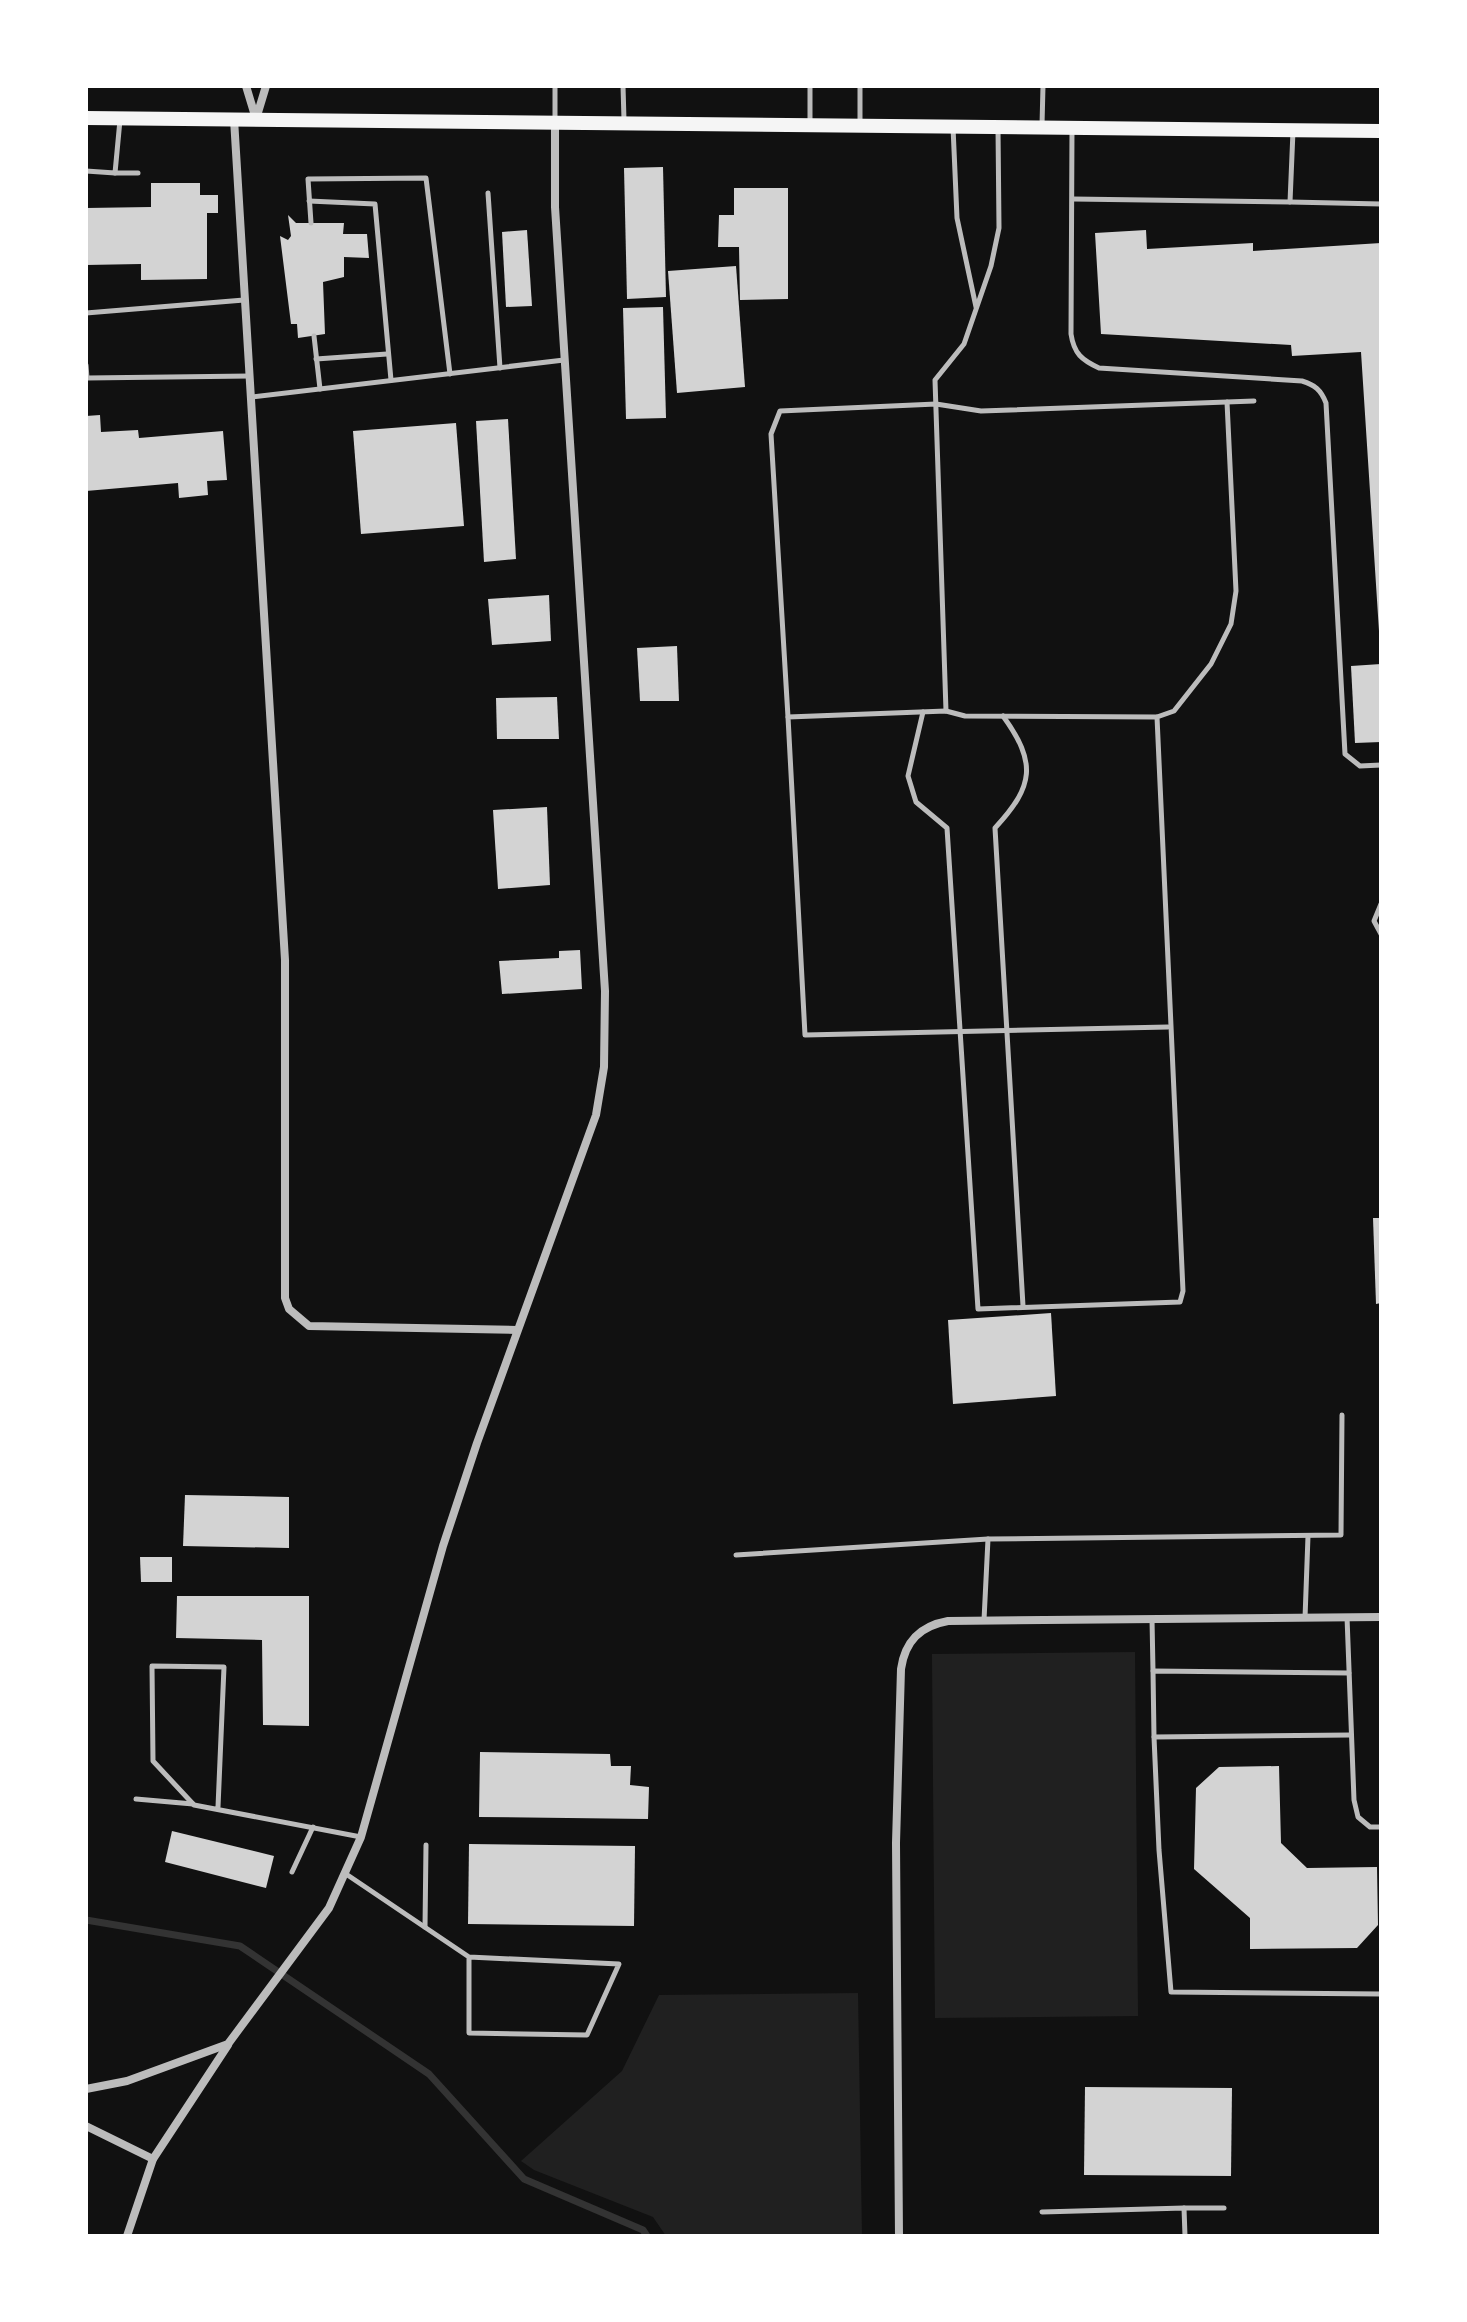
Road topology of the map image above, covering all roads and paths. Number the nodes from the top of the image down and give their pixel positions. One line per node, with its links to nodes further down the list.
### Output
1 (246, 86): 11 (street)
2 (266, 86): 11 (street)
3 (555, 86): 12 (lane)
4 (623, 86): 13 (lane)
5 (810, 86): 14 (lane)
6 (860, 86): 15 (lane)
7 (1043, 86): 18 (lane)
8 (86, 118): 9 (main road)
9 (121, 119): 10 (main road); 23 (lane)
10 (234, 119): 11 (main road); 31 (street)
11 (256, 119): 12 (main road)
12 (555, 123): 13 (main road); 37 (street)
13 (624, 125): 14 (main road)
14 (810, 126): 15 (main road)
15 (860, 126): 16 (main road)
16 (953, 127): 17 (main road); 32 (lane)
17 (998, 127): 18 (main road); 32 (lane)
18 (1042, 127): 19 (main road)
19 (1072, 128): 20 (main road); 26 (lane)
20 (1293, 130): 21 (main road); 28 (lane)
21 (1381, 131)
22 (86, 171): 23 (lane)
23 (115, 173): 24 (lane)
24 (138, 173)
25 (488, 193): 39 (lane)
26 (1073, 199): 28 (lane); 53 (lane)
27 (309, 201): 30 (lane); 35 (lane); 40 (lane)
28 (1290, 202): 29 (lane)
29 (1381, 204)
30 (311, 223)
31 (245, 300): 33 (lane); 41 (street)
32 (977, 307): 47 (lane)
33 (86, 313)
34 (314, 336): 36 (lane)
35 (387, 354): 36 (lane); 42 (lane)
36 (316, 359): 43 (lane)
37 (565, 360): 39 (lane); 60 (street)
38 (86, 365): 41 (lane)
39 (500, 368): 40 (lane)
40 (450, 374): 42 (lane)
41 (250, 376): 44 (street)
42 (391, 381): 43 (lane)
43 (320, 389): 44 (lane)
44 (252, 397): 60 (street)
45 (1254, 401): 46 (lane)
46 (1227, 402): 47 (lane); 52 (lane)
47 (936, 404): 48 (lane); 51 (lane)
48 (946, 711): 49 (lane); 50 (lane)
49 (923, 712): 51 (lane); 58 (lane)
50 (1003, 716): 52 (lane); 57 (lane)
51 (788, 717): 58 (lane)
52 (1157, 717): 56 (lane)
53 (1381, 765)
54 (1381, 904): 55 (lane)
55 (1381, 934)
56 (1168, 1027): 57 (lane); 59 (lane)
57 (1007, 1031): 58 (lane); 59 (lane)
58 (961, 1032): 59 (lane)
59 (1023, 1306)
60 (517, 1330): 79 (street)
61 (1342, 1415): 62 (lane)
62 (1308, 1536): 63 (lane); 67 (lane)
63 (988, 1539): 64 (lane); 69 (lane)
64 (736, 1555)
65 (1347, 1617): 66 (street); 67 (street); 71 (lane)
66 (1381, 1617)
67 (1305, 1618): 68 (street)
68 (1152, 1619): 69 (street); 70 (lane)
69 (984, 1621): 94 (street)
70 (1153, 1671): 71 (lane); 73 (lane)
71 (1349, 1673): 72 (lane)
72 (1351, 1735): 73 (lane); 78 (lane)
73 (1154, 1737): 85 (lane)
74 (136, 1799): 75 (lane)
75 (194, 1805): 76 (lane); 76 (lane)
76 (218, 1807): 77 (lane)
77 (313, 1827): 79 (lane); 81 (lane)
78 (1381, 1827)
79 (361, 1837): 82 (street)
80 (426, 1845): 83 (lane)
81 (292, 1872)
82 (346, 1874): 83 (lane); 86 (street)
83 (425, 1928): 84 (lane)
84 (469, 1957): 84 (lane)
85 (1381, 1994)
86 (228, 2044): 87 (street); 89 (street)
87 (86, 2089)
88 (86, 2126): 89 (street)
89 (153, 2159): 93 (street)
90 (1184, 2208): 91 (lane); 92 (lane); 95 (lane)
91 (1224, 2208)
92 (1042, 2212)
93 (127, 2236)
94 (899, 2236)
95 (1185, 2236)

